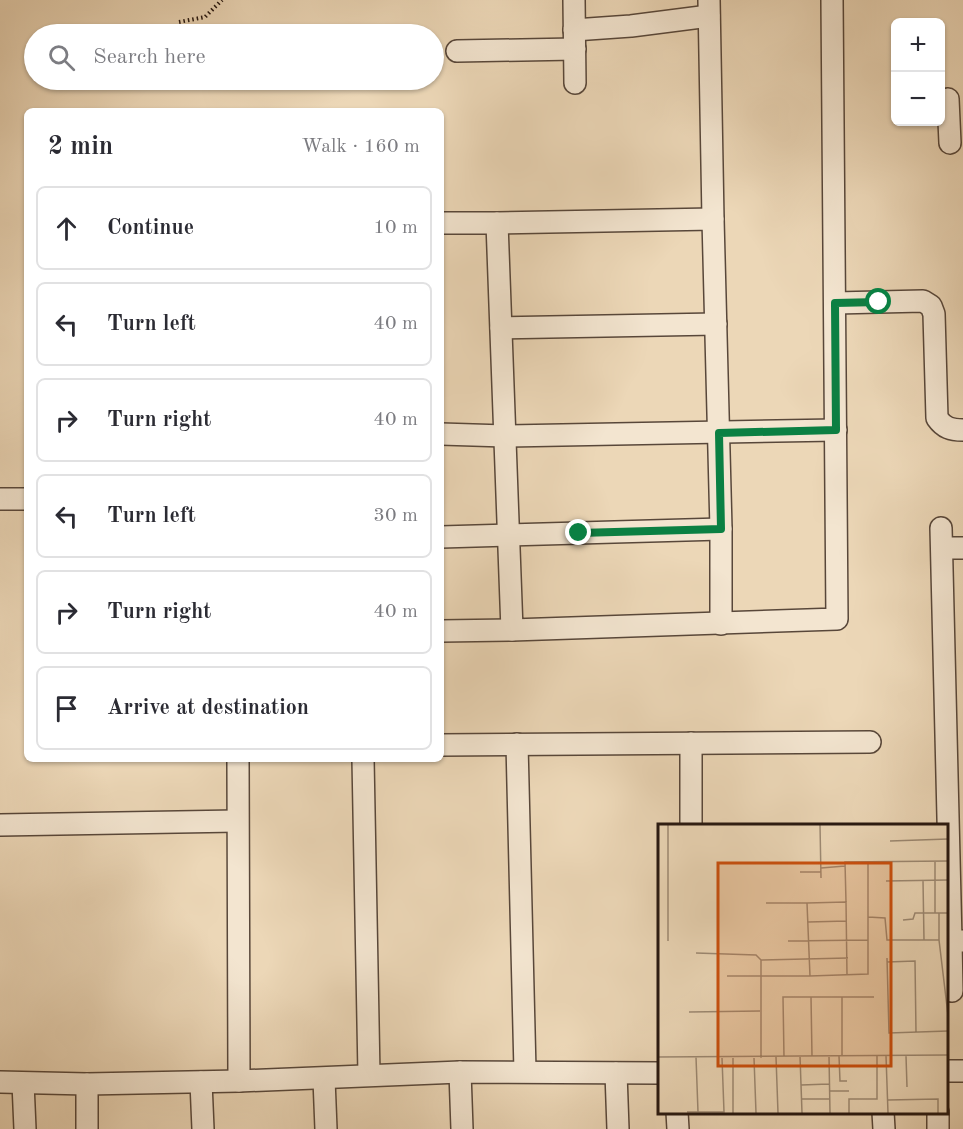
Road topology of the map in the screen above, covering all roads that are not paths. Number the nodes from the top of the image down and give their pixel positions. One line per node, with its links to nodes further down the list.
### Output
1 (574, 0): 4 (street)
2 (832, 0): 12 (street)
3 (709, 8): 4 (street); 9 (street)
4 (574, 40): 5 (street); 6 (street)
5 (457, 51)
6 (575, 83)
7 (951, 99): 8 (street)
8 (950, 143)
9 (713, 219): 11 (street); 13 (street)
10 (444, 223): 11 (street)
11 (497, 223): 14 (street)
12 (835, 303): 15 (street); 16 (street)
13 (716, 324): 14 (street); 17 (street)
14 (501, 328): 19 (street)
15 (836, 430): 17 (street); 26 (street)
16 (963, 430)
17 (719, 433): 19 (street); 22 (street)
18 (444, 434): 19 (street)
19 (505, 436): 23 (street)
20 (0, 499): 21 (street)
21 (24, 499)
22 (721, 529): 23 (street); 26 (street)
23 (508, 536): 24 (street); 27 (street)
24 (444, 537)
25 (963, 548): 38 (street)
26 (721, 624): 27 (street)
27 (512, 630): 28 (street)
28 (444, 632)
29 (870, 742): 30 (street)
30 (691, 743): 31 (street); 36 (street)
31 (517, 744): 32 (street); 40 (street)
32 (444, 745)
33 (238, 762): 35 (street)
34 (363, 762): 44 (street)
35 (237, 821): 37 (street); 46 (street)
36 (691, 824)
37 (0, 825)
38 (957, 941): 39 (street)
39 (952, 991)
40 (525, 1071): 41 (street); 42 (street)
41 (460, 1072): 44 (street); 57 (street)
42 (616, 1073): 43 (street); 58 (street)
43 (658, 1073)
44 (369, 1075): 45 (street)
45 (324, 1079): 46 (street); 56 (street)
46 (239, 1081): 48 (street)
47 (0, 1082): 49 (street)
48 (201, 1082): 50 (street); 55 (street)
49 (23, 1083): 50 (street); 53 (street)
50 (87, 1083): 54 (street)
51 (677, 1114): 59 (street)
52 (883, 1114): 60 (street)
53 (25, 1129)
54 (87, 1129)
55 (204, 1129)
56 (326, 1129)
57 (462, 1129)
58 (618, 1129)
59 (678, 1129)
60 (884, 1129)

